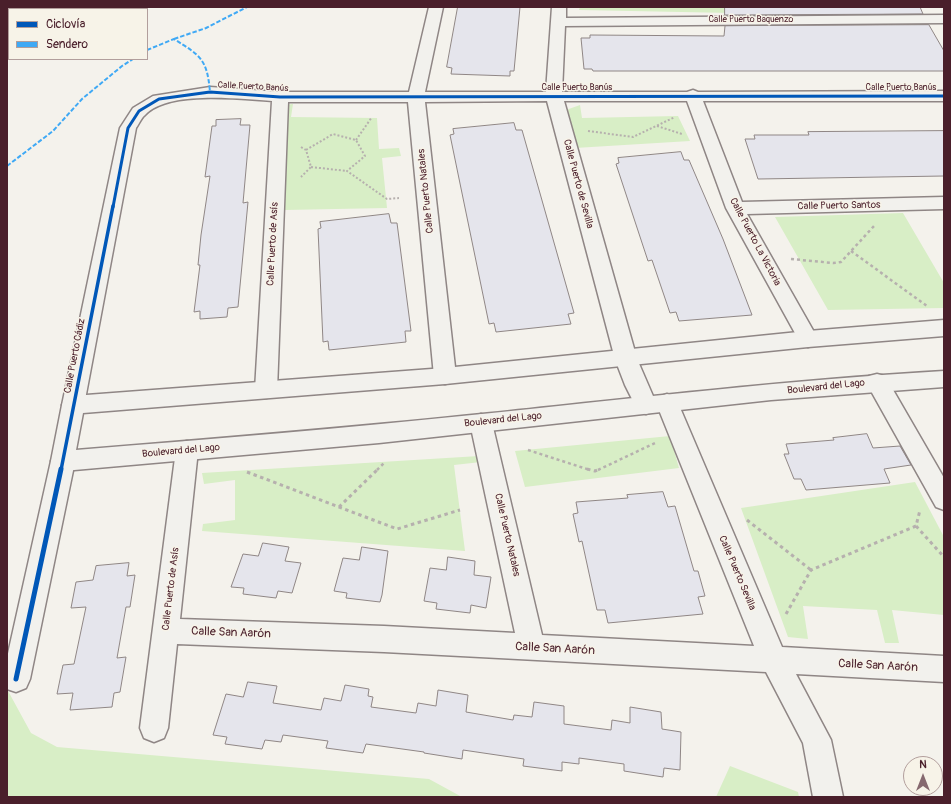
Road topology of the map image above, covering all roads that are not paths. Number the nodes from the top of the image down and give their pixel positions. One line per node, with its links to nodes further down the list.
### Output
1 (436, 7): 6 (street, Calle Puerto Natales)
2 (558, 14): 3 (street, Calle Puerto Baquenzo); 7 (street, Calle Puerto de Sevilla)
3 (944, 19)
4 (210, 92): 9 (street, Calle Puerto Banús); 20 (street, Calle Puerto Cádiz)
5 (693, 95): 7 (street, Calle Puerto Banús); 8 (street, Calle Puerto Banús); 11 (street, Calle Puerto La Victoria)
6 (416, 96): 7 (street, Calle Puerto Banús); 9 (street, Calle Puerto Banús); 15 (street, Calle Puerto Natales)
7 (554, 96): 14 (street, Calle Puerto de Sevilla)
8 (944, 96)
9 (280, 97): 18 (street, Calle Puerto de Asís)
10 (944, 203): 11 (street, Calle Puerto Santos)
11 (735, 208): 13 (street, Calle Puerto La Victoria)
12 (944, 328): 13 (street)
13 (808, 339): 14 (street)
14 (626, 359): 15 (street); 19 (street, Calle Puerto de Sevilla)
15 (445, 376): 18 (street)
16 (944, 379): 17 (street, Boulevard del Lago)
17 (877, 382): 19 (street, Boulevard del Lago); 24 (street)
18 (266, 390): 20 (street)
19 (656, 404): 21 (street, Boulevard del Lago); 27 (street, Calle Puerto Sevilla)
20 (73, 405): 23 (street, Calle Puerto Cádiz)
21 (481, 423): 22 (street, Boulevard del Lago); 26 (street, Calle Puerto Natales)
22 (187, 450): 23 (street, Boulevard del Lago); 25 (street, Calle Puerto de Asís)
23 (63, 461): 29 (street, Calle Puerto Cádiz)
24 (944, 500)
25 (166, 631): 26 (street, Calle San Aarón); 30 (street, Calle Puerto de Asís)
26 (532, 648): 27 (street, Calle San Aarón)
27 (774, 661): 28 (street, Calle San Aarón); 31 (street, Calle Puerto Sevilla)
28 (944, 670)
29 (16, 679)
30 (154, 728)
31 (828, 797)

